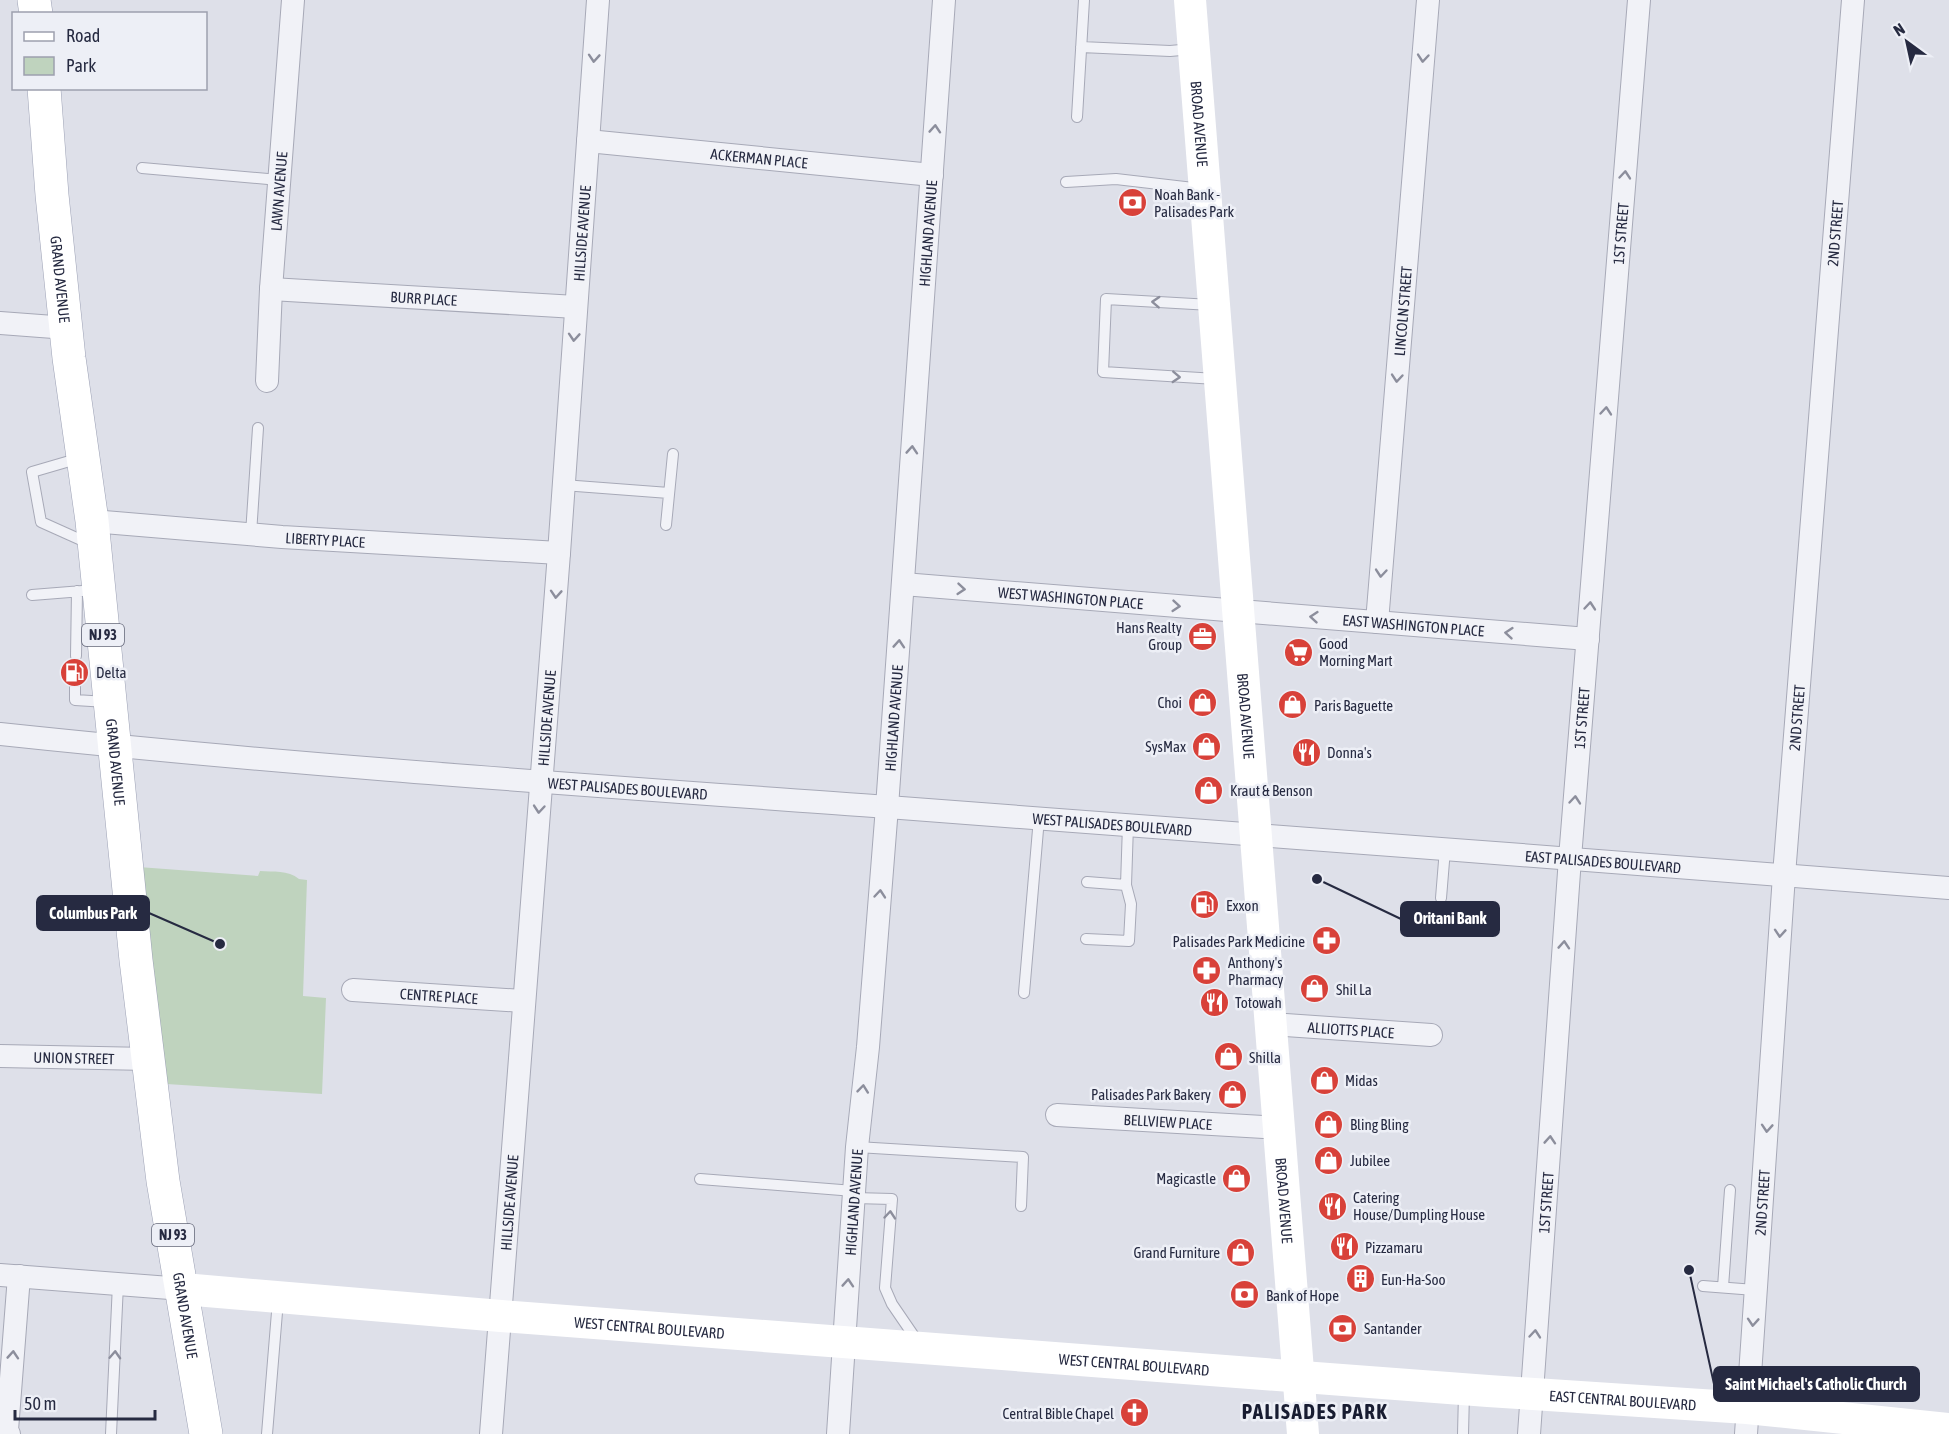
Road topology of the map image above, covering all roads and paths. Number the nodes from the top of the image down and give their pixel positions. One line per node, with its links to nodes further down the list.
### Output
1 (293, 0): 16 (street, LAWN AVENUE)
2 (598, 0): 13 (street, HILLSIDE AVENUE, one-way to 13)
3 (944, 0): 15 (street, HIGHLAND AVENUE, one-way to 3)
4 (1084, 0): 9 (lane)
5 (1190, 0): 10 (main road, BROAD AVENUE)
6 (1428, 0): 39 (street, LINCOLN STREET, one-way to 39)
7 (1639, 0): 40 (street, 1ST STREET, one-way to 7)
8 (1853, 0): 53 (street, 2ND STREET)
9 (1081, 46): 10 (lane); 12 (lane)
10 (1194, 49): 18 (main road, BROAD AVENUE)
11 (44, 90): 23 (main road, GRAND AVENUE / NJ 93)
12 (1077, 117)
13 (588, 141): 15 (street, ACKERMAN PLACE); 21 (street, HILLSIDE AVENUE)
14 (142, 168): 16 (lane)
15 (932, 175): 35 (street, HIGHLAND AVENUE, one-way to 15)
16 (279, 180): 19 (street, LAWN AVENUE)
17 (1066, 182): 18 (lane)
18 (1205, 189): 20 (main road, BROAD AVENUE)
19 (271, 289): 21 (street, BURR PLACE); 25 (street, LAWN AVENUE)
20 (1214, 305): 24 (main road, BROAD AVENUE); 24 (lane, one-way to 24)
21 (576, 307): 29 (street, HILLSIDE AVENUE, one-way to 29)
22 (0, 323): 23 (street)
23 (67, 328): 28 (main road, GRAND AVENUE / NJ 93)
24 (1220, 380): 38 (main road, BROAD AVENUE)
25 (267, 381)
26 (258, 428): 33 (lane)
27 (673, 454): 30 (lane)
28 (83, 457): 32 (main road, GRAND AVENUE / NJ 93); 32 (lane)
29 (563, 485): 30 (lane); 34 (street, HILLSIDE AVENUE)
30 (669, 493): 31 (lane)
31 (666, 525)
32 (93, 534): 33 (street, LIBERTY PLACE); 36 (main road, GRAND AVENUE / NJ 93)
33 (251, 534): 34 (street, LIBERTY PLACE)
34 (559, 553): 46 (street, HILLSIDE AVENUE, one-way to 46)
35 (903, 584): 38 (street, WEST WASHINGTON PLACE, one-way to 38); 47 (street, HIGHLAND AVENUE, one-way to 35)
36 (88, 590): 37 (lane); 41 (lane); 43 (main road, GRAND AVENUE / NJ 93)
37 (32, 595)
38 (1239, 611): 39 (street, EAST WASHINGTON PLACE, one-way to 38); 50 (main road, BROAD AVENUE)
39 (1377, 622): 40 (street, EAST WASHINGTON PLACE, one-way to 39)
40 (1588, 639): 52 (street, 1ST STREET, one-way to 40)
41 (76, 656)
42 (75, 687): 43 (lane)
43 (110, 702): 45 (main road, GRAND AVENUE / NJ 93)
44 (0, 734): 45 (street, WEST PALISADES BOULEVARD)
45 (114, 746): 46 (street, WEST PALISADES BOULEVARD); 65 (main road, GRAND AVENUE / NJ 93)
46 (541, 783): 47 (street, WEST PALISADES BOULEVARD); 61 (street, HILLSIDE AVENUE, one-way to 61)
47 (887, 807): 48 (street, WEST PALISADES BOULEVARD); 68 (street, HIGHLAND AVENUE, one-way to 47)
48 (1039, 818): 49 (street, WEST PALISADES BOULEVARD); 60 (lane)
49 (1128, 825): 50 (street, WEST PALISADES BOULEVARD); 55 (lane)
50 (1256, 834): 51 (street, EAST PALISADES BOULEVARD); 62 (main road, BROAD AVENUE)
51 (1445, 849): 52 (street, EAST PALISADES BOULEVARD); 57 (lane)
52 (1570, 858): 53 (street, EAST PALISADES BOULEVARD); 85 (street, 1ST STREET, one-way to 52)
53 (1784, 875): 56 (street, EAST PALISADES BOULEVARD); 78 (street, 2ND STREET, one-way to 78)
54 (1087, 882): 55 (lane)
55 (1126, 885): 58 (lane)
56 (1949, 888)
57 (1441, 898)
58 (1086, 939)
59 (353, 990): 61 (street, CENTRE PLACE)
60 (1024, 993)
61 (523, 1001): 80 (street, HILLSIDE AVENUE)
62 (1271, 1024): 63 (street, ALLIOTTS PLACE); 67 (main road, BROAD AVENUE)
63 (1431, 1035)
64 (0, 1056): 65 (street, UNION STREET)
65 (148, 1059): 77 (main road, GRAND AVENUE / NJ 93)
66 (1057, 1115): 67 (street, BELLVIEW PLACE)
67 (1279, 1128): 83 (main road, BROAD AVENUE)
68 (857, 1147): 71 (street, HIGHLAND AVENUE); 72 (lane)
69 (699, 1179): 71 (lane)
70 (1730, 1190): 76 (lane)
71 (854, 1195): 81 (street, HIGHLAND AVENUE, one-way to 71); 82 (lane, one-way to 71)
72 (1021, 1206)
73 (9, 1276): 74 (street, WEST CENTRAL BOULEVARD); 88 (street, one-way to 73)
74 (118, 1284): 77 (street, WEST CENTRAL BOULEVARD); 89 (lane, one-way to 74)
75 (1703, 1286): 76 (lane)
76 (1723, 1287): 78 (lane)
77 (183, 1288): 79 (main road, WEST CENTRAL BOULEVARD); 90 (main road, GRAND AVENUE / NJ 93)
78 (1755, 1290): 86 (street, 2ND STREET, one-way to 86)
79 (278, 1296): 80 (main road, WEST CENTRAL BOULEVARD); 91 (lane)
80 (501, 1316): 81 (main road, WEST CENTRAL BOULEVARD); 92 (street, HILLSIDE AVENUE)
81 (844, 1341): 82 (main road, WEST CENTRAL BOULEVARD); 93 (street, HIGHLAND AVENUE)
82 (921, 1347): 83 (main road, WEST CENTRAL BOULEVARD)
83 (1298, 1376): 84 (main road, EAST CENTRAL BOULEVARD); 94 (main road, BROAD AVENUE)
84 (1464, 1389): 85 (main road, EAST CENTRAL BOULEVARD); 95 (lane)
85 (1530, 1392): 86 (main road, EAST CENTRAL BOULEVARD); 96 (street, 1ST STREET)
86 (1747, 1421): 87 (main road, EAST CENTRAL BOULEVARD)
87 (1949, 1429)
88 (9, 1434)
89 (111, 1434)
90 (206, 1434)
91 (267, 1434)
92 (491, 1434)
93 (838, 1434)
94 (1303, 1434)
95 (1463, 1434)
96 (1528, 1434)

